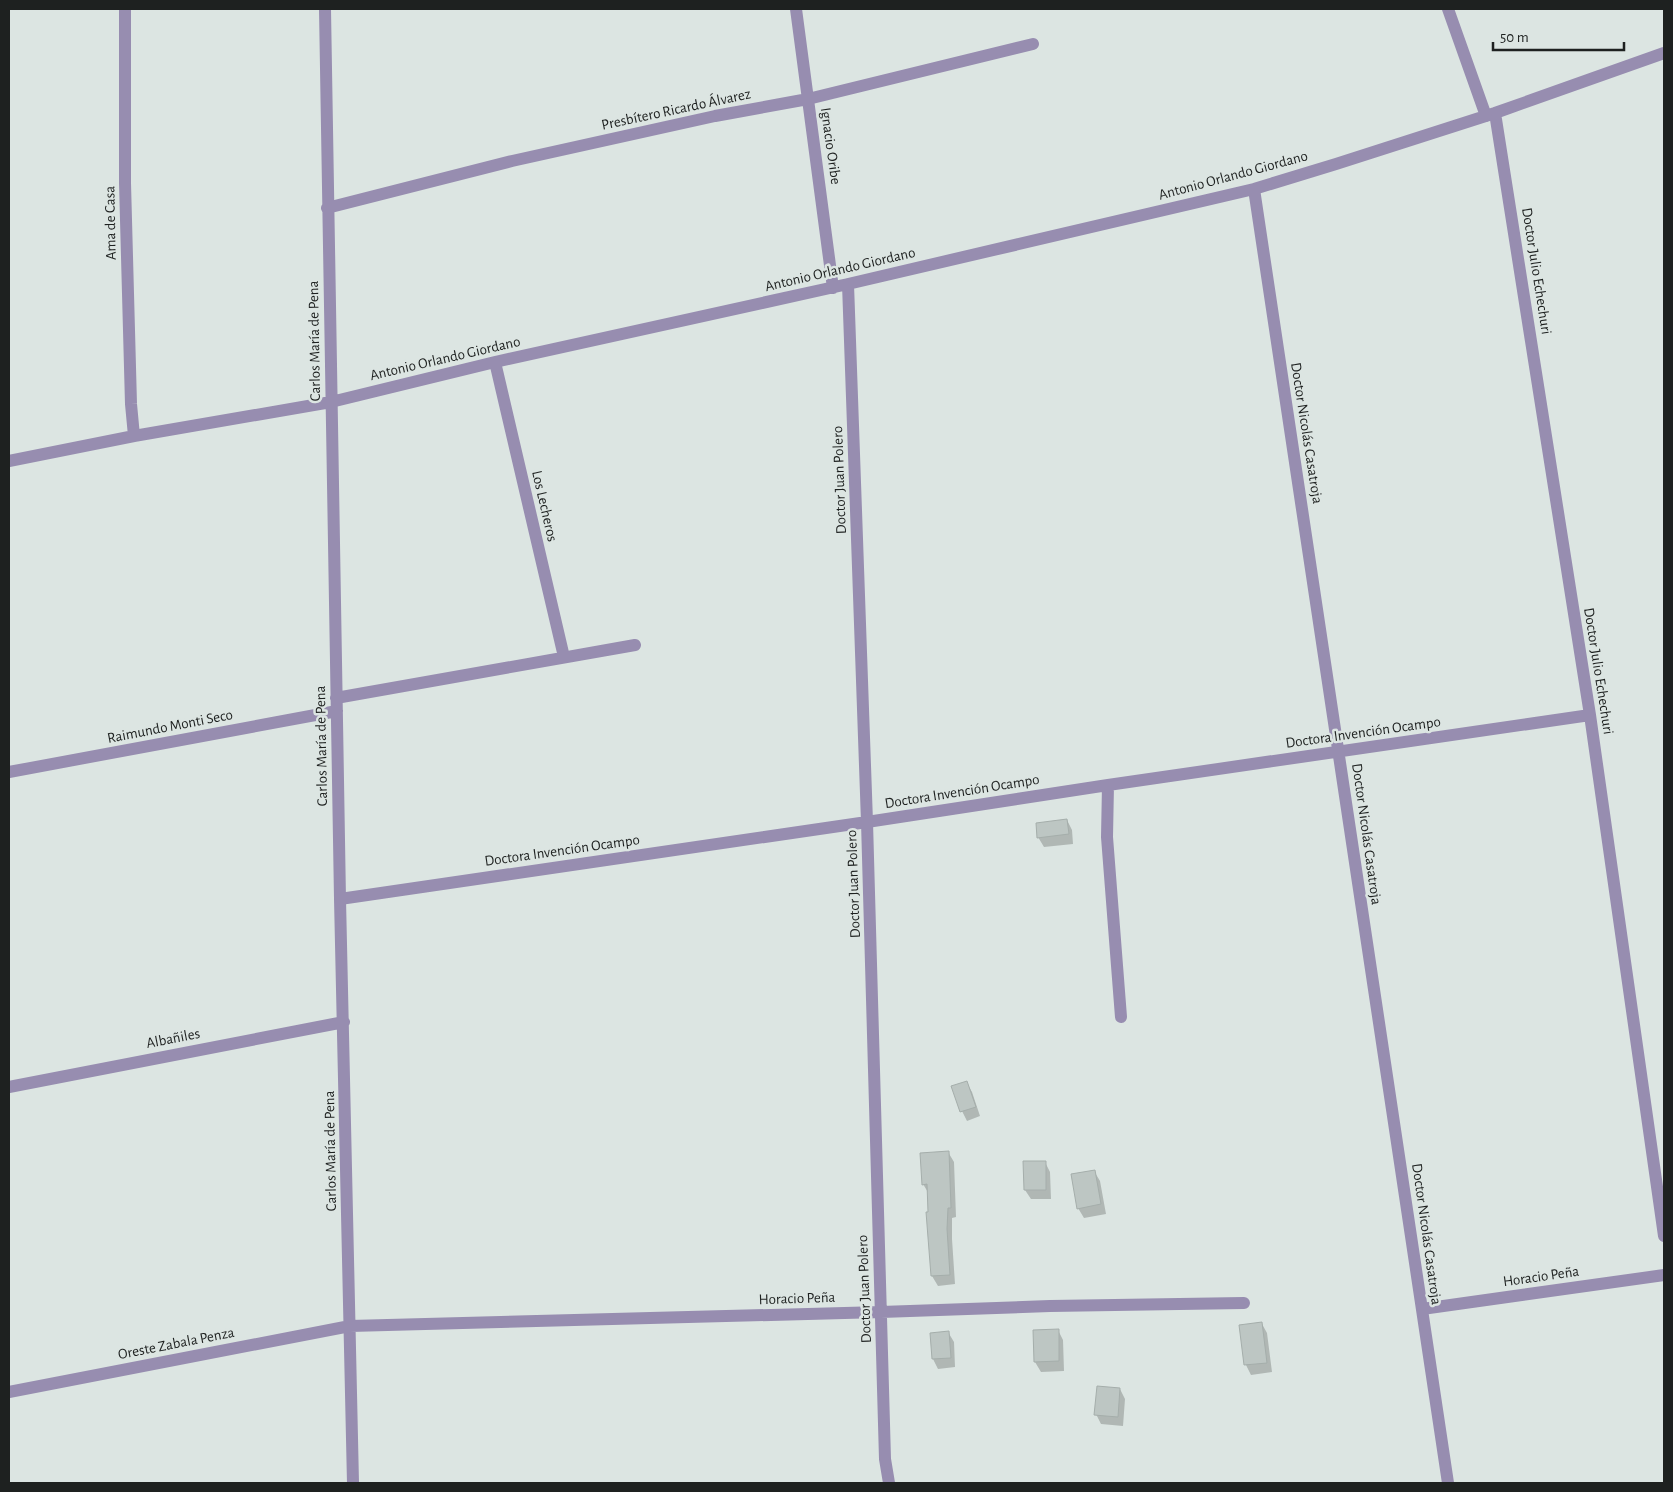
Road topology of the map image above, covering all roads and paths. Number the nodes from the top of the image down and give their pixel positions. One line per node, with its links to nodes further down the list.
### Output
1 (125, 9): 15 (street, Ama de Casa)
2 (325, 9): 10 (street, Carlos María de Pena)
3 (796, 9): 7 (street, Ignacio Oribe)
4 (1448, 9): 8 (street, Doctor Julio Echechuri)
5 (1033, 44): 7 (street, Presbítero Ricardo Álvarez)
6 (1664, 53): 8 (street, Antonio Orlando Giordano)
7 (808, 99): 10 (street, Presbítero Ricardo Álvarez); 12 (street, Ignacio Oribe)
8 (1490, 114): 9 (street, Antonio Orlando Giordano); 21 (street, Doctor Julio Echechuri)
9 (1254, 189): 11 (street, Antonio Orlando Giordano); 22 (street, Doctor Nicolás Casatroja)
10 (327, 208): 14 (street, Carlos María de Pena)
11 (848, 284): 12 (street, Antonio Orlando Giordano); 25 (street, Doctor Juan Polero)
12 (833, 288): 13 (street, Antonio Orlando Giordano)
13 (495, 362): 14 (street, Antonio Orlando Giordano); 18 (street, Los Lecheros)
14 (331, 402): 15 (street, Antonio Orlando Giordano); 19 (street, Carlos María de Pena)
15 (134, 436): 16 (street, Antonio Orlando Giordano)
16 (9, 461)
17 (635, 645): 18 (street)
18 (564, 657): 19 (street)
19 (336, 698): 20 (street, Carlos María de Pena)
20 (337, 711): 23 (street, Raimundo Monti Seco); 26 (street, Carlos María de Pena)
21 (1590, 715): 22 (street, Doctora Invención Ocampo); 30 (street, Doctor Julio Echechuri)
22 (1339, 752): 24 (street, Doctora Invención Ocampo); 33 (street, Doctor Nicolás Casatroja)
23 (9, 772)
24 (1108, 785): 25 (street, Doctora Invención Ocampo); 27 (street)
25 (867, 822): 26 (street, Doctora Invención Ocampo); 34 (street, Doctor Juan Polero)
26 (340, 899): 28 (street, Carlos María de Pena)
27 (1121, 1017)
28 (344, 1022): 29 (street, Albañiles); 35 (street, Carlos María de Pena)
29 (9, 1087)
30 (1664, 1236)
31 (1664, 1275): 33 (street, Horacio Peña)
32 (1244, 1303): 34 (street, Horacio Peña)
33 (1422, 1309): 39 (street, Doctor Nicolás Casatroja)
34 (881, 1312): 35 (street, Horacio Peña); 38 (street, Doctor Juan Polero)
35 (350, 1326): 36 (street, Oreste Zabala Penza); 37 (street, Carlos María de Pena)
36 (9, 1392)
37 (353, 1483)
38 (889, 1483)
39 (1448, 1483)

